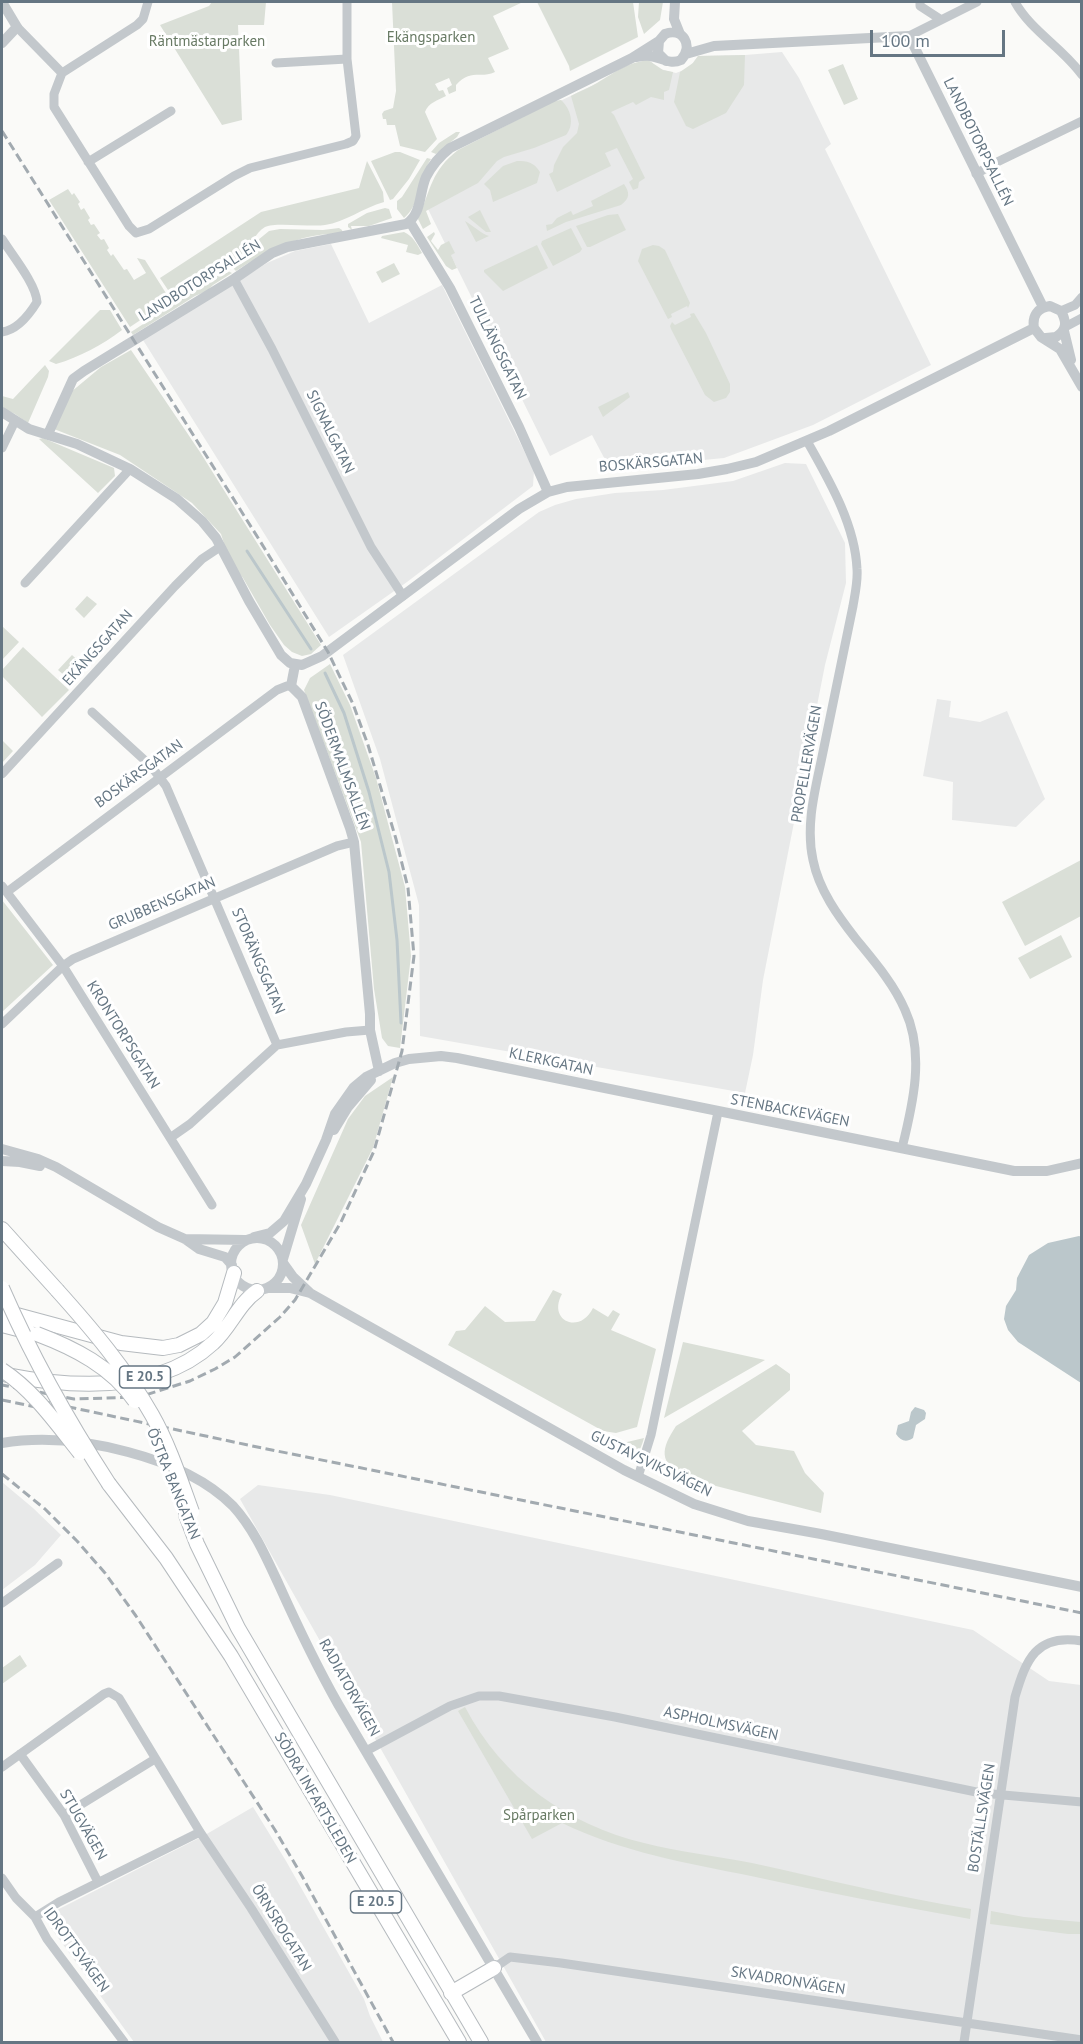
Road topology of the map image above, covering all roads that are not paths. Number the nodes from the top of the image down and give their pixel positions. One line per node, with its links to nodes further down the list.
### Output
1 (2, 2): 10 (street)
2 (148, 2): 21 (street)
3 (347, 2): 18 (street)
4 (675, 2): 8 (street)
5 (920, 2): 9 (street)
6 (977, 2): 9 (street)
7 (1015, 2): 22 (street)
8 (674, 19): 12 (street); 13 (street)
9 (940, 19): 11 (street)
10 (17, 27): 14 (street); 21 (street)
11 (909, 36): 15 (street); 26 (street, LANDBOTORPSALLÉN)
12 (662, 37): 13 (street); 17 (street); 19 (street)
13 (683, 37): 15 (street); 16 (street)
14 (2, 43)
15 (714, 46): 16 (street)
16 (686, 54): 19 (street)
17 (633, 58): 19 (street); 27 (street)
18 (347, 59): 20 (street); 25 (street)
19 (666, 61)
20 (276, 63)
21 (62, 73): 25 (street)
22 (1082, 75)
23 (171, 111): 25 (street)
24 (1082, 121): 26 (street)
25 (88, 162)
26 (976, 174): 31 (street, LANDBOTORPSALLÉN)
27 (410, 222): 29 (street, LANDBOTORPSALLÉN); 46 (street, TULLÄNGSGATAN)
28 (2, 239): 36 (street)
29 (234, 279): 42 (street, LANDBOTORPSALLÉN); 49 (street, SIGNALGATAN)
30 (1082, 297): 32 (street)
31 (1043, 307): 32 (street); 34 (street)
32 (1061, 311): 35 (street)
33 (1082, 318): 35 (street)
34 (1034, 328): 37 (street); 43 (street, BOSKÄRSGATAN)
35 (1064, 329): 37 (street); 38 (street)
36 (2, 332)
37 (1046, 338): 38 (street)
38 (1075, 375): 39 (street)
39 (1082, 387)
40 (2, 412): 41 (street)
41 (15, 421): 42 (street); 44 (street)
42 (48, 434): 45 (street)
43 (807, 441): 46 (street, BOSKÄRSGATAN); 65 (street, PROPELLERVÄGEN)
44 (2, 448)
45 (130, 469): 47 (street); 48 (street)
46 (548, 492): 49 (street, BOSKÄRSGATAN)
47 (220, 547): 50 (street); 53 (street, EKÄNGSGATAN)
48 (25, 582)
49 (403, 596): 50 (street, BOSKÄRSGATAN)
50 (295, 665): 51 (street)
51 (291, 686): 54 (street, BOSKÄRSGATAN); 55 (street, SÖDERMALMSALLÉN)
52 (92, 712): 54 (street, STORÄNGSGATAN)
53 (2, 774)
54 (160, 777): 56 (street, BOSKÄRSGATAN); 57 (street, STORÄNGSGATAN)
55 (354, 842): 57 (street, GRUBBENSGATAN); 60 (street, SÖDERMALMSALLÉN)
56 (4, 889): 58 (street, KRONTORPSGATAN)
57 (215, 898): 58 (street, GRUBBENSGATAN); 61 (street, STORÄNGSGATAN)
58 (63, 966): 59 (street, GRUBBENSGATAN); 64 (street, KRONTORPSGATAN)
59 (2, 1024)
60 (370, 1030): 61 (street); 62 (street, SÖDERMALMSALLÉN)
61 (277, 1045): 64 (street)
62 (379, 1071): 63 (street, KLERKGATAN); 70 (street)
63 (718, 1112): 65 (street, STENBACKEVÄGEN); 84 (street, STENBACKEVÄGEN)
64 (170, 1138): 71 (street, KRONTORPSGATAN)
65 (902, 1148): 69 (street, STENBACKEVÄGEN)
66 (2, 1149): 67 (street)
67 (20, 1158): 68 (street); 73 (street)
68 (2, 1161)
69 (1082, 1164)
70 (306, 1184): 74 (street); 75 (street)
71 (212, 1205)
72 (2, 1229): 86 (main road, bridge)
73 (185, 1239): 74 (street); 76 (street)
74 (250, 1239): 75 (street); 76 (street)
75 (283, 1261): 78 (street); 79 (street, GUSTAVSVIKSVÄGEN)
76 (233, 1269): 78 (street); 80 (main road, E 20.5)
77 (2, 1288): 85 (main road, bridge)
78 (263, 1289): 79 (street, GUSTAVSVIKSVÄGEN); 82 (main road, E 20.5)
79 (310, 1293): 84 (street, GUSTAVSVIKSVÄGEN)
80 (2, 1311)
81 (2, 1325): 86 (main road, ÖSTRA BANGATAN / E 20.5, bridge)
82 (2, 1372): 85 (main road, E 20.5, bridge)
83 (2, 1443): 91 (street, RADIATORVÄGEN)
84 (638, 1477): 88 (street, GUSTAVSVIKSVÄGEN)
85 (109, 1484): 108 (main road, SÖDRA INFARTSLEDEN / E 20.5)
86 (189, 1514): 103 (main road, SÖDRA INFARTSLEDEN / E 20.5)
87 (58, 1563): 89 (street)
88 (1082, 1587)
89 (2, 1603)
90 (1082, 1641): 95 (street, BOSTÄLLSVÄGEN)
91 (366, 1750): 95 (street, ASPHOLMSVÄGEN); 102 (street, RADIATORVÄGEN)
92 (20, 1754): 93 (street, ÖRNSROGATAN); 94 (street); 97 (street, STUGVÄGEN)
93 (155, 1759): 97 (street); 98 (street, ÖRNSROGATAN)
94 (2, 1767)
95 (1000, 1796): 96 (street, ASPHOLMSVÄGEN); 104 (street, BOSTÄLLSVÄGEN)
96 (1082, 1802)
97 (64, 1815): 100 (street, STUGVÄGEN)
98 (200, 1832): 100 (street); 107 (street, ÖRNSROGATAN)
99 (2, 1878): 101 (street, IDROTTSVÄGEN)
100 (98, 1882): 101 (street)
101 (35, 1917): 106 (street, IDROTTSVÄGEN)
102 (494, 1968): 103 (main road); 104 (street, SKVADRONVÄGEN); 110 (street, RADIATORVÄGEN)
103 (452, 1993): 109 (main road, SÖDRA INFARTSLEDEN / E 20.5)
104 (967, 2022): 105 (street, SKVADRONVÄGEN); 111 (street, BOSTÄLLSVÄGEN)
105 (1082, 2040)
106 (124, 2043)
107 (335, 2043)
108 (459, 2043)
109 (481, 2043)
110 (537, 2043)
111 (964, 2043)

